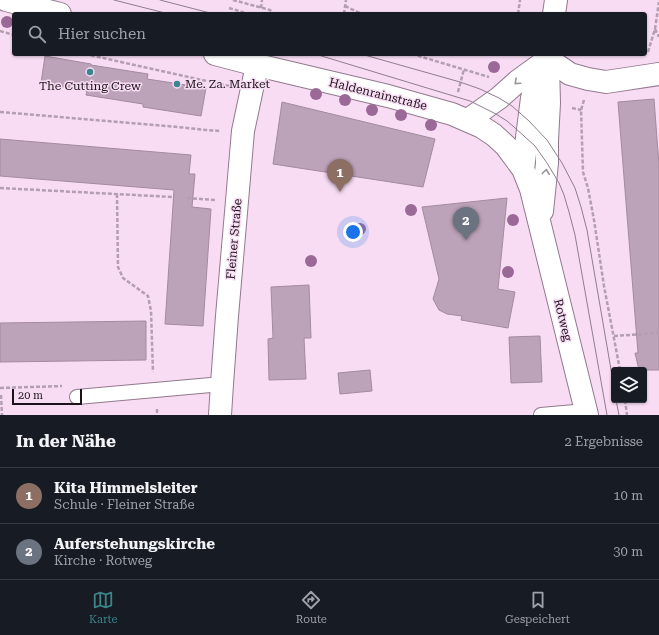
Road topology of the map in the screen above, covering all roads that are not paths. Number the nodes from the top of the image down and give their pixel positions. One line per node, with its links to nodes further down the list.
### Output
1 (6, 0): 3 (main road)
2 (556, 0): 4 (main road)
3 (52, 12)
4 (554, 12)
5 (223, 56): 7 (main road, Haldenrainstraße)
6 (548, 57): 8 (main road); 9 (main road, one-way to 9); 10 (main road, Rotweg); 11 (main road, Rotweg, one-way to 6)
7 (257, 65): 9 (main road, Haldenrainstraße); 12 (main road, Fleiner Straße)
8 (649, 76)
9 (468, 120): 10 (main road, Haldenrainstraße)
10 (523, 169): 11 (main road, Rotweg)
11 (540, 224): 14 (main road, Rotweg)
12 (222, 384): 13 (lane); 15 (main road, Fleiner Straße)
13 (77, 398)
14 (586, 413): 16 (lane)
15 (220, 415)
16 (541, 415)

